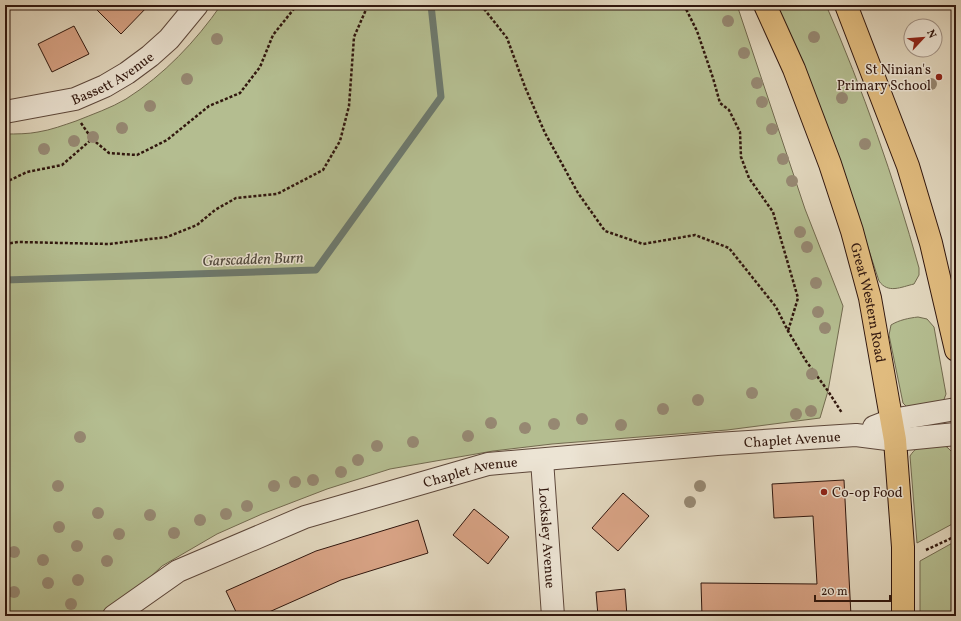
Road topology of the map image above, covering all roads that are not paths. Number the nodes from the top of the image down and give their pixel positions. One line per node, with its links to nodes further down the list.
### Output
1 (197, 5): 4 (street, Bassett Avenue)
2 (764, 5): 7 (main road, Great Western Road)
3 (846, 5): 5 (main road)
4 (5, 112)
5 (956, 350)
6 (956, 409): 7 (street)
7 (894, 430): 8 (street); 9 (street, Chaplet Avenue); 12 (main road, Great Western Road)
8 (956, 434)
9 (542, 460): 10 (street, Chaplet Avenue); 11 (street, Locksley Avenue)
10 (114, 616)
11 (553, 616)
12 (903, 616)

